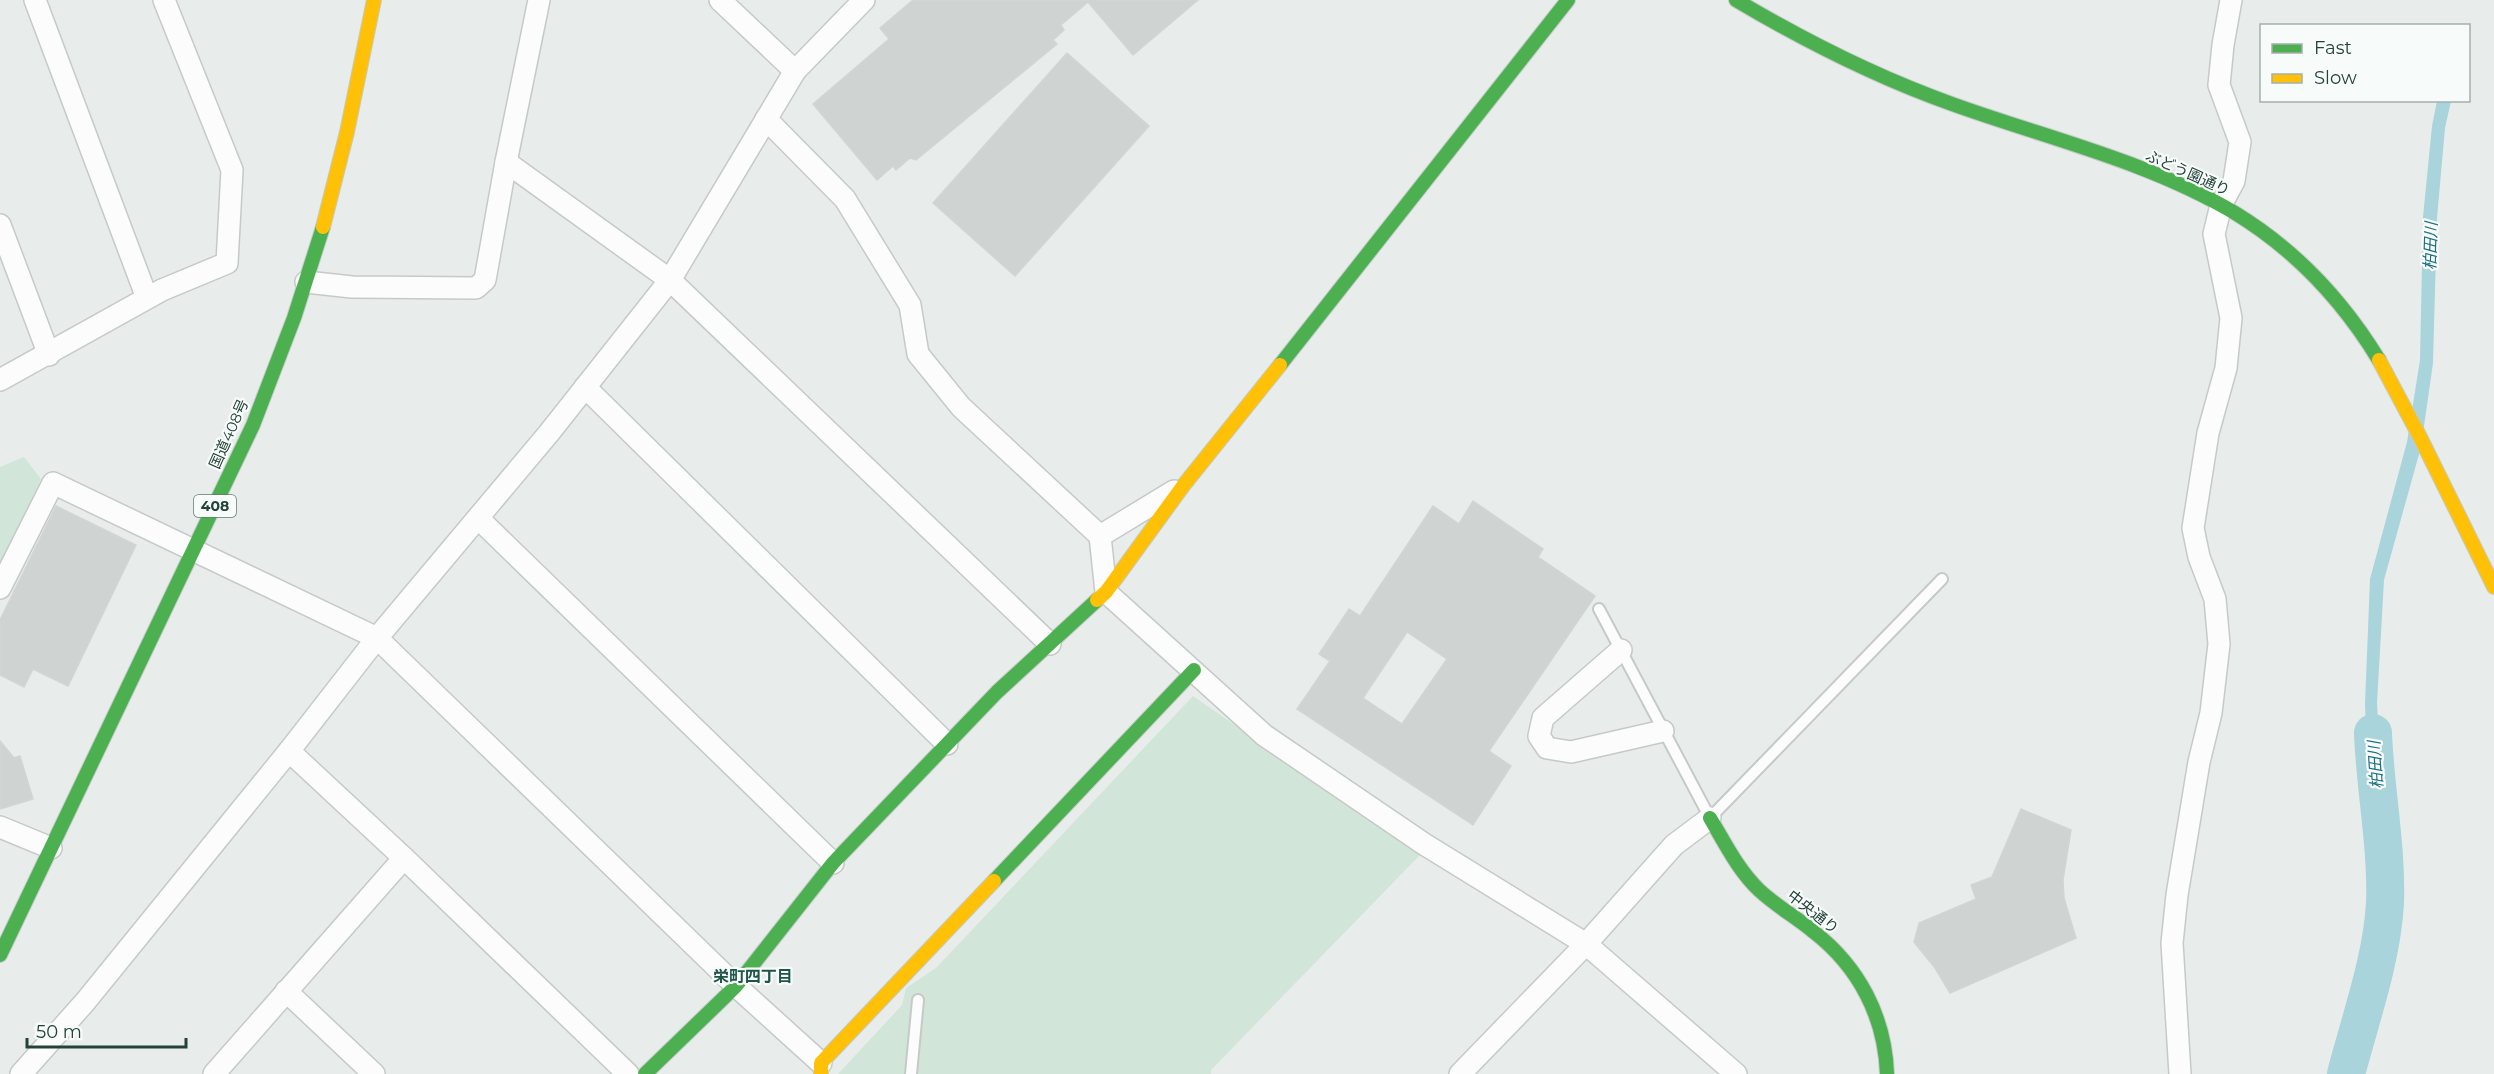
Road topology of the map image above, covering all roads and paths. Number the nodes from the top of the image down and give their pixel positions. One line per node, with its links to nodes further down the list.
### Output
1 (35, 0): 18 (street)
2 (164, 0): 18 (street)
3 (374, 0): 17 (main road, 国道408号 / 408)
4 (539, 0): 13 (street)
5 (720, 0): 11 (street)
6 (864, 0): 11 (street)
7 (1568, 0): 22 (main road)
8 (1736, 0): 10 (main road, ぶどう園通り)
9 (2231, 0): 14 (street)
10 (1756, 6): 14 (main road, ぶどう園通り)
11 (795, 71): 12 (street)
12 (766, 119): 16 (street); 24 (street)
13 (506, 162): 16 (street); 17 (street)
14 (2221, 205): 27 (main road, ぶどう園通り); 58 (street)
15 (0, 225): 19 (street)
16 (670, 280): 21 (street); 32 (street)
17 (306, 282): 25 (main road, 国道408号 / 408)
18 (147, 298): 19 (street)
19 (49, 354): 20 (street)
20 (0, 380)
21 (585, 387): 23 (street); 36 (street)
22 (1183, 486): 24 (street); 29 (main road)
23 (478, 518): 31 (street); 42 (street)
24 (1100, 536): 29 (street)
25 (194, 552): 28 (street); 31 (street); 40 (main road, 国道408号 / 408)
26 (1942, 579): 38 (lane)
27 (2494, 587)
28 (0, 588)
29 (1106, 592): 32 (main road); 34 (street)
30 (1599, 609): 33 (lane)
31 (376, 638): 37 (street); 45 (street)
32 (1050, 644): 36 (main road)
33 (1621, 650): 35 (lane); 35 (street)
34 (1194, 670): 43 (street); 48 (main road)
35 (1663, 732): 38 (lane)
36 (947, 744): 42 (main road)
37 (289, 751): 41 (street); 50 (street)
38 (1710, 818): 43 (street); 57 (main road, 中央通り)
39 (0, 827): 40 (street)
40 (51, 848): 44 (main road, 国道408号 / 408)
41 (405, 858): 46 (street); 53 (street)
42 (833, 863): 45 (main road)
43 (1586, 944): 49 (street); 56 (street)
44 (0, 955)
45 (736, 986): 48 (street); 54 (main road)
46 (286, 991): 51 (street); 52 (street)
47 (918, 1000): 55 (lane)
48 (821, 1069)
49 (1464, 1073)
50 (21, 1074)
51 (214, 1074)
52 (374, 1074)
53 (628, 1074)
54 (645, 1074)
55 (911, 1074)
56 (1736, 1074)
57 (1887, 1074)
58 (2180, 1074)

